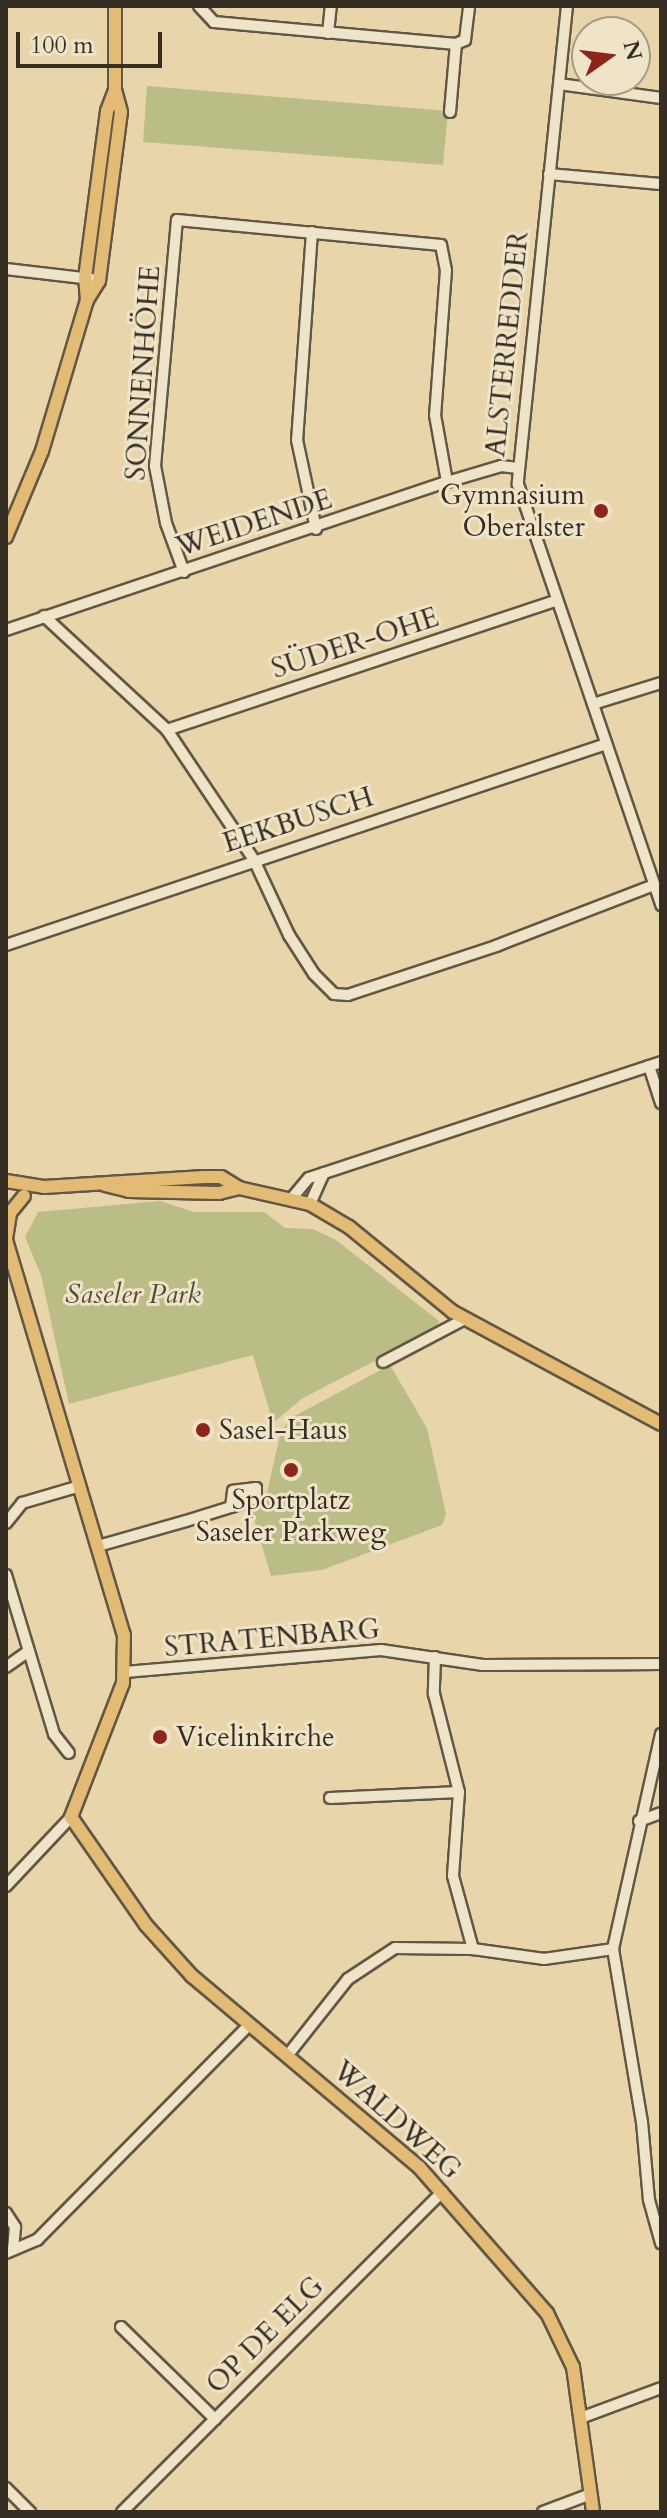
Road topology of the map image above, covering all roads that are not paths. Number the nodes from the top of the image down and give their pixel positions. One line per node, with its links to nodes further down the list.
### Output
1 (115, 6): 9 (main road)
2 (331, 6): 6 (street)
3 (469, 6): 7 (street)
4 (567, 6): 8 (street, ALSTERREDDER)
5 (199, 9): 6 (street)
6 (328, 33): 7 (street)
7 (456, 44): 11 (street)
8 (559, 84): 10 (street); 12 (street, ALSTERREDDER)
9 (115, 90): 16 (main road); 17 (main road)
10 (661, 98)
11 (450, 112)
12 (549, 174): 13 (street); 19 (street, ALSTERREDDER)
13 (661, 184)
14 (312, 232): 20 (street); 21 (street); 23 (street, SONNENHÖHE)
15 (6, 269): 16 (street)
16 (85, 278): 17 (street); 18 (main road)
17 (99, 281): 18 (main road)
18 (87, 300): 22 (main road)
19 (518, 468): 20 (street, WEIDENDE); 24 (street, ALSTERREDDER)
20 (447, 482): 21 (street, WEIDENDE)
21 (316, 529): 23 (street, WEIDENDE)
22 (6, 537)
23 (184, 572): 25 (street, WEIDENDE)
24 (557, 600): 28 (street, ALSTERREDDER); 29 (street, SÜDER-OHE)
25 (44, 616): 26 (street, WEIDENDE); 29 (street)
26 (6, 630)
27 (661, 683): 28 (street)
28 (593, 704): 30 (street, ALSTERREDDER)
29 (167, 730): 31 (street)
30 (606, 744): 31 (street, EEKBUSCH); 32 (street, ALSTERREDDER)
31 (254, 860): 32 (street); 34 (street, EEKBUSCH)
32 (654, 885): 33 (street, ALSTERREDDER)
33 (661, 905)
34 (6, 945)
35 (661, 1062): 36 (street)
36 (649, 1066): 37 (street); 38 (street)
37 (661, 1103)
38 (324, 1173): 43 (street); 44 (street)
39 (6, 1181): 40 (main road)
40 (44, 1187): 41 (main road); 43 (main road)
41 (24, 1196): 42 (main road); 45 (main road)
42 (6, 1197)
43 (292, 1198): 44 (main road)
44 (310, 1204): 48 (main road)
45 (6, 1240): 47 (main road)
46 (6, 1261): 47 (main road)
47 (15, 1280): 51 (main road)
48 (465, 1319): 49 (street); 50 (main road)
49 (383, 1362)
50 (661, 1424)
51 (80, 1486): 53 (street); 54 (main road)
52 (231, 1507): 54 (street)
53 (6, 1523)
54 (98, 1546): 60 (main road)
55 (6, 1575): 56 (street)
56 (29, 1651): 58 (street); 61 (street)
57 (435, 1657): 59 (street, STRATENBARG); 60 (street, STRATENBARG); 63 (street)
58 (6, 1667)
59 (659, 1668)
60 (125, 1672): 66 (main road)
61 (54, 1734)
62 (661, 1734): 67 (street)
63 (459, 1792): 64 (street); 69 (street)
64 (330, 1798)
65 (661, 1813): 67 (street)
66 (71, 1817): 68 (street); 71 (main road, WALDWEG)
67 (639, 1821): 70 (street)
68 (6, 1886)
69 (473, 1949): 70 (street); 72 (street)
70 (613, 1949): 75 (street)
71 (249, 2025): 72 (main road, WALDWEG); 76 (street)
72 (287, 2056): 73 (main road, WALDWEG)
73 (442, 2192): 79 (main road, WALDWEG); 80 (street, OP DE ELG)
74 (6, 2213): 76 (street)
75 (661, 2243)
76 (9, 2250)
77 (121, 2327): 80 (street)
78 (661, 2388): 79 (street)
79 (583, 2417): 82 (main road, WALDWEG)
80 (215, 2419): 84 (street, OP DE ELG)
81 (6, 2488): 83 (street)
82 (591, 2494): 85 (street); 86 (main road, WALDWEG)
83 (30, 2512)
84 (122, 2512)
85 (543, 2512)
86 (593, 2512)

